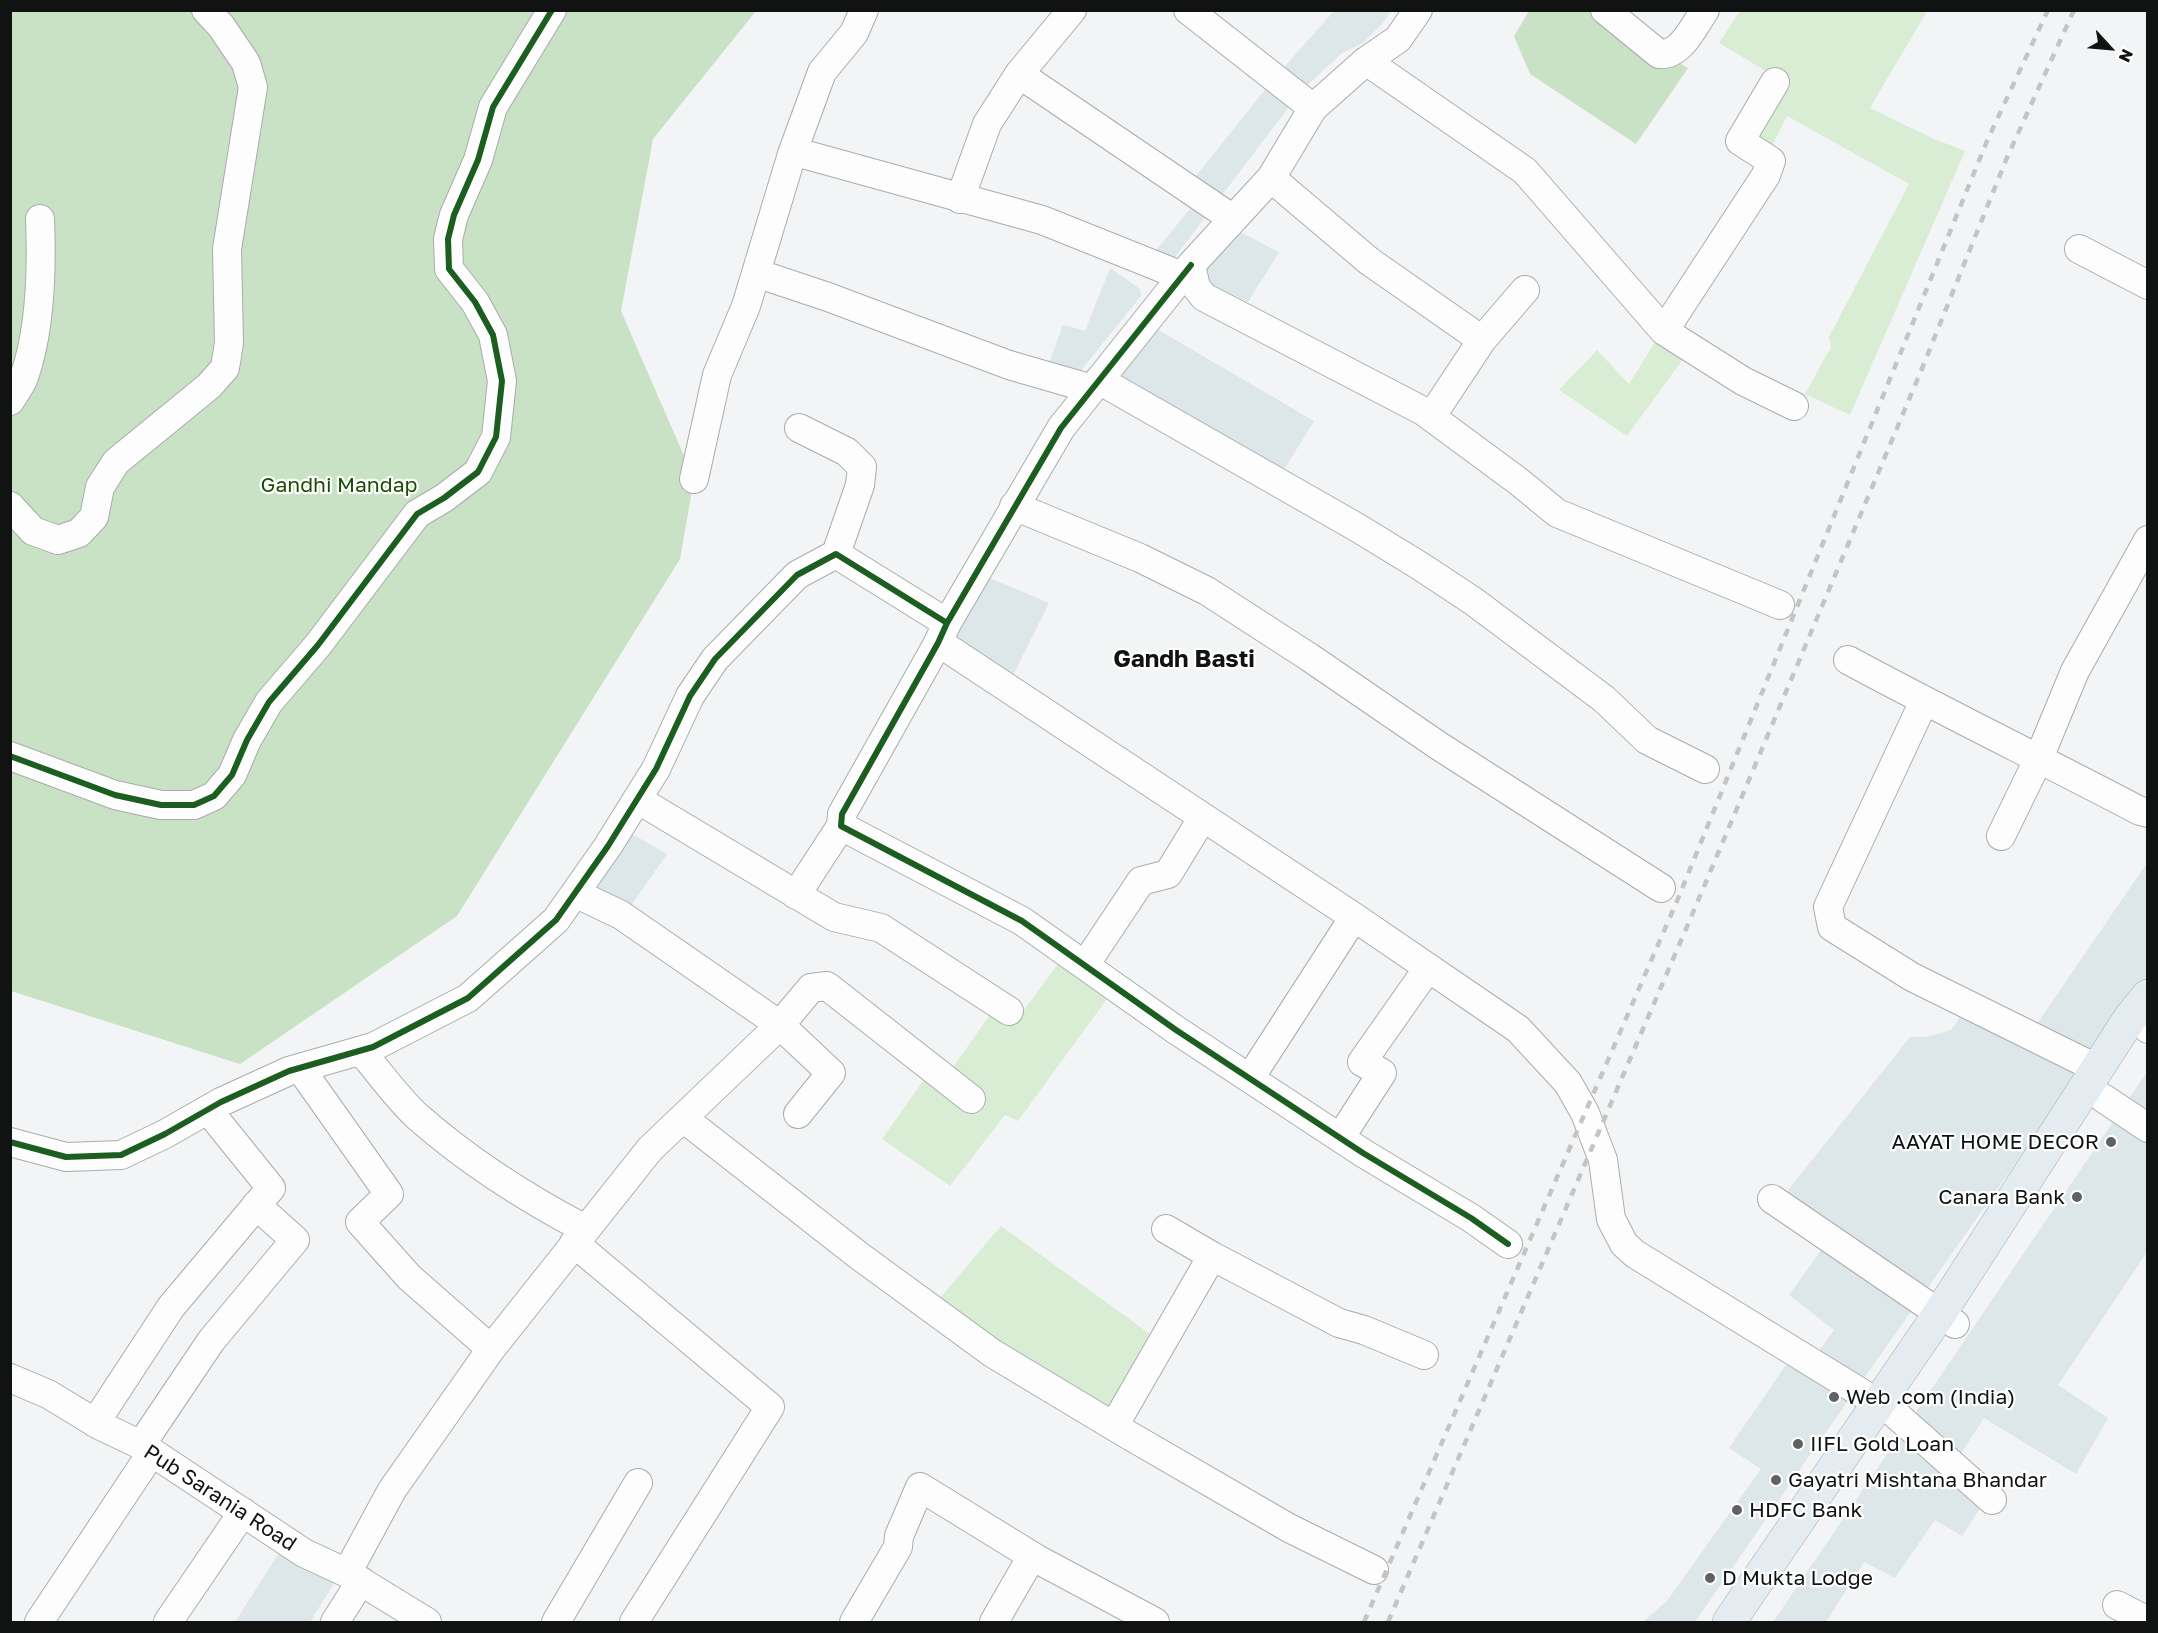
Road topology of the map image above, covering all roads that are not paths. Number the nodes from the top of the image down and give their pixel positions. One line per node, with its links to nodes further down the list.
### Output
1 (206, 10): 31 (street)
2 (552, 10): 39 (street)
3 (864, 10): 13 (street)
4 (1072, 10): 10 (street)
5 (1188, 10): 12 (street)
6 (1418, 10): 9 (street)
7 (1605, 10): 8 (street)
8 (1705, 10)
9 (1366, 61): 12 (street); 23 (street)
10 (1019, 74): 15 (street); 17 (street)
11 (1775, 82): 23 (street)
12 (1314, 108): 14 (street)
13 (792, 154): 15 (street); 20 (street)
14 (1271, 178): 17 (street); 24 (street)
15 (960, 199): 19 (street)
16 (40, 219): 26 (street)
17 (1233, 219): 19 (street)
18 (2079, 249): 21 (street)
19 (1187, 270): 25 (street); 28 (street)
20 (756, 273): 25 (street); 30 (street)
21 (2148, 285)
22 (1525, 290): 24 (street)
23 (1664, 331): 27 (street)
24 (1482, 340): 28 (street)
25 (1096, 384): 32 (street); 41 (street)
26 (10, 401)
27 (1794, 406)
28 (1431, 417): 35 (street)
29 (799, 428): 34 (street)
30 (694, 479)
31 (10, 506)
32 (1014, 506): 36 (street); 47 (street)
33 (2146, 545): 40 (street)
34 (836, 554): 36 (street); 42 (street)
35 (1780, 605)
36 (942, 633): 44 (street); 45 (street)
37 (1848, 660): 38 (street)
38 (1923, 701): 40 (street); 60 (street)
39 (10, 756)
40 (2039, 758): 43 (street); 46 (street)
41 (1705, 769)
42 (637, 799): 48 (street); 49 (street)
43 (2148, 813)
44 (1203, 817): 50 (street); 51 (street)
45 (841, 826): 49 (street); 51 (street)
46 (2001, 836)
47 (1662, 888)
48 (576, 893): 55 (street); 57 (street)
49 (796, 895): 54 (street)
50 (1354, 917): 52 (street); 59 (street)
51 (1085, 965): 59 (street)
52 (1428, 968): 66 (street); 78 (street)
53 (2148, 996): 60 (main road)
54 (1010, 1011)
55 (780, 1025): 61 (street); 63 (street); 64 (street)
56 (2147, 1028): 60 (main road)
57 (361, 1051): 58 (street); 71 (street)
58 (300, 1068): 62 (street); 75 (street)
59 (1250, 1078): 66 (street)
60 (2101, 1083): 65 (street); 74 (main road)
61 (971, 1099)
62 (208, 1110): 67 (street); 69 (street)
63 (798, 1114)
64 (683, 1118): 71 (street); 80 (street)
65 (2148, 1128)
66 (1340, 1138): 72 (street)
67 (10, 1143)
68 (1772, 1199): 74 (street)
69 (256, 1205): 79 (street); 81 (street)
70 (1166, 1229): 73 (street)
71 (579, 1236): 75 (street); 95 (street)
72 (1508, 1245)
73 (1212, 1256): 76 (street); 80 (street)
74 (1947, 1318): 78 (main road)
75 (491, 1348): 87 (street)
76 (1425, 1355)
77 (13, 1383): 79 (street, Pub Sarania Road)
78 (1886, 1408): 83 (street); 99 (main road); 100 (main road)
79 (95, 1423): 81 (street, Pub Sarania Road)
80 (1114, 1426): 86 (street)
81 (146, 1449): 84 (street, Pub Sarania Road); 90 (street)
82 (638, 1483): 94 (street)
83 (1992, 1500)
84 (243, 1512): 87 (street, Pub Sarania Road); 91 (street)
85 (1032, 1556): 96 (street); 97 (street); 98 (street)
86 (1374, 1570)
87 (354, 1577): 92 (street); 93 (street, Pub Sarania Road)
88 (2117, 1605): 89 (street)
89 (2148, 1621)
90 (39, 1623)
91 (168, 1623)
92 (335, 1623)
93 (427, 1623)
94 (556, 1623)
95 (634, 1623)
96 (854, 1623)
97 (994, 1623)
98 (1155, 1623)
99 (1729, 1623)
100 (1753, 1623)

